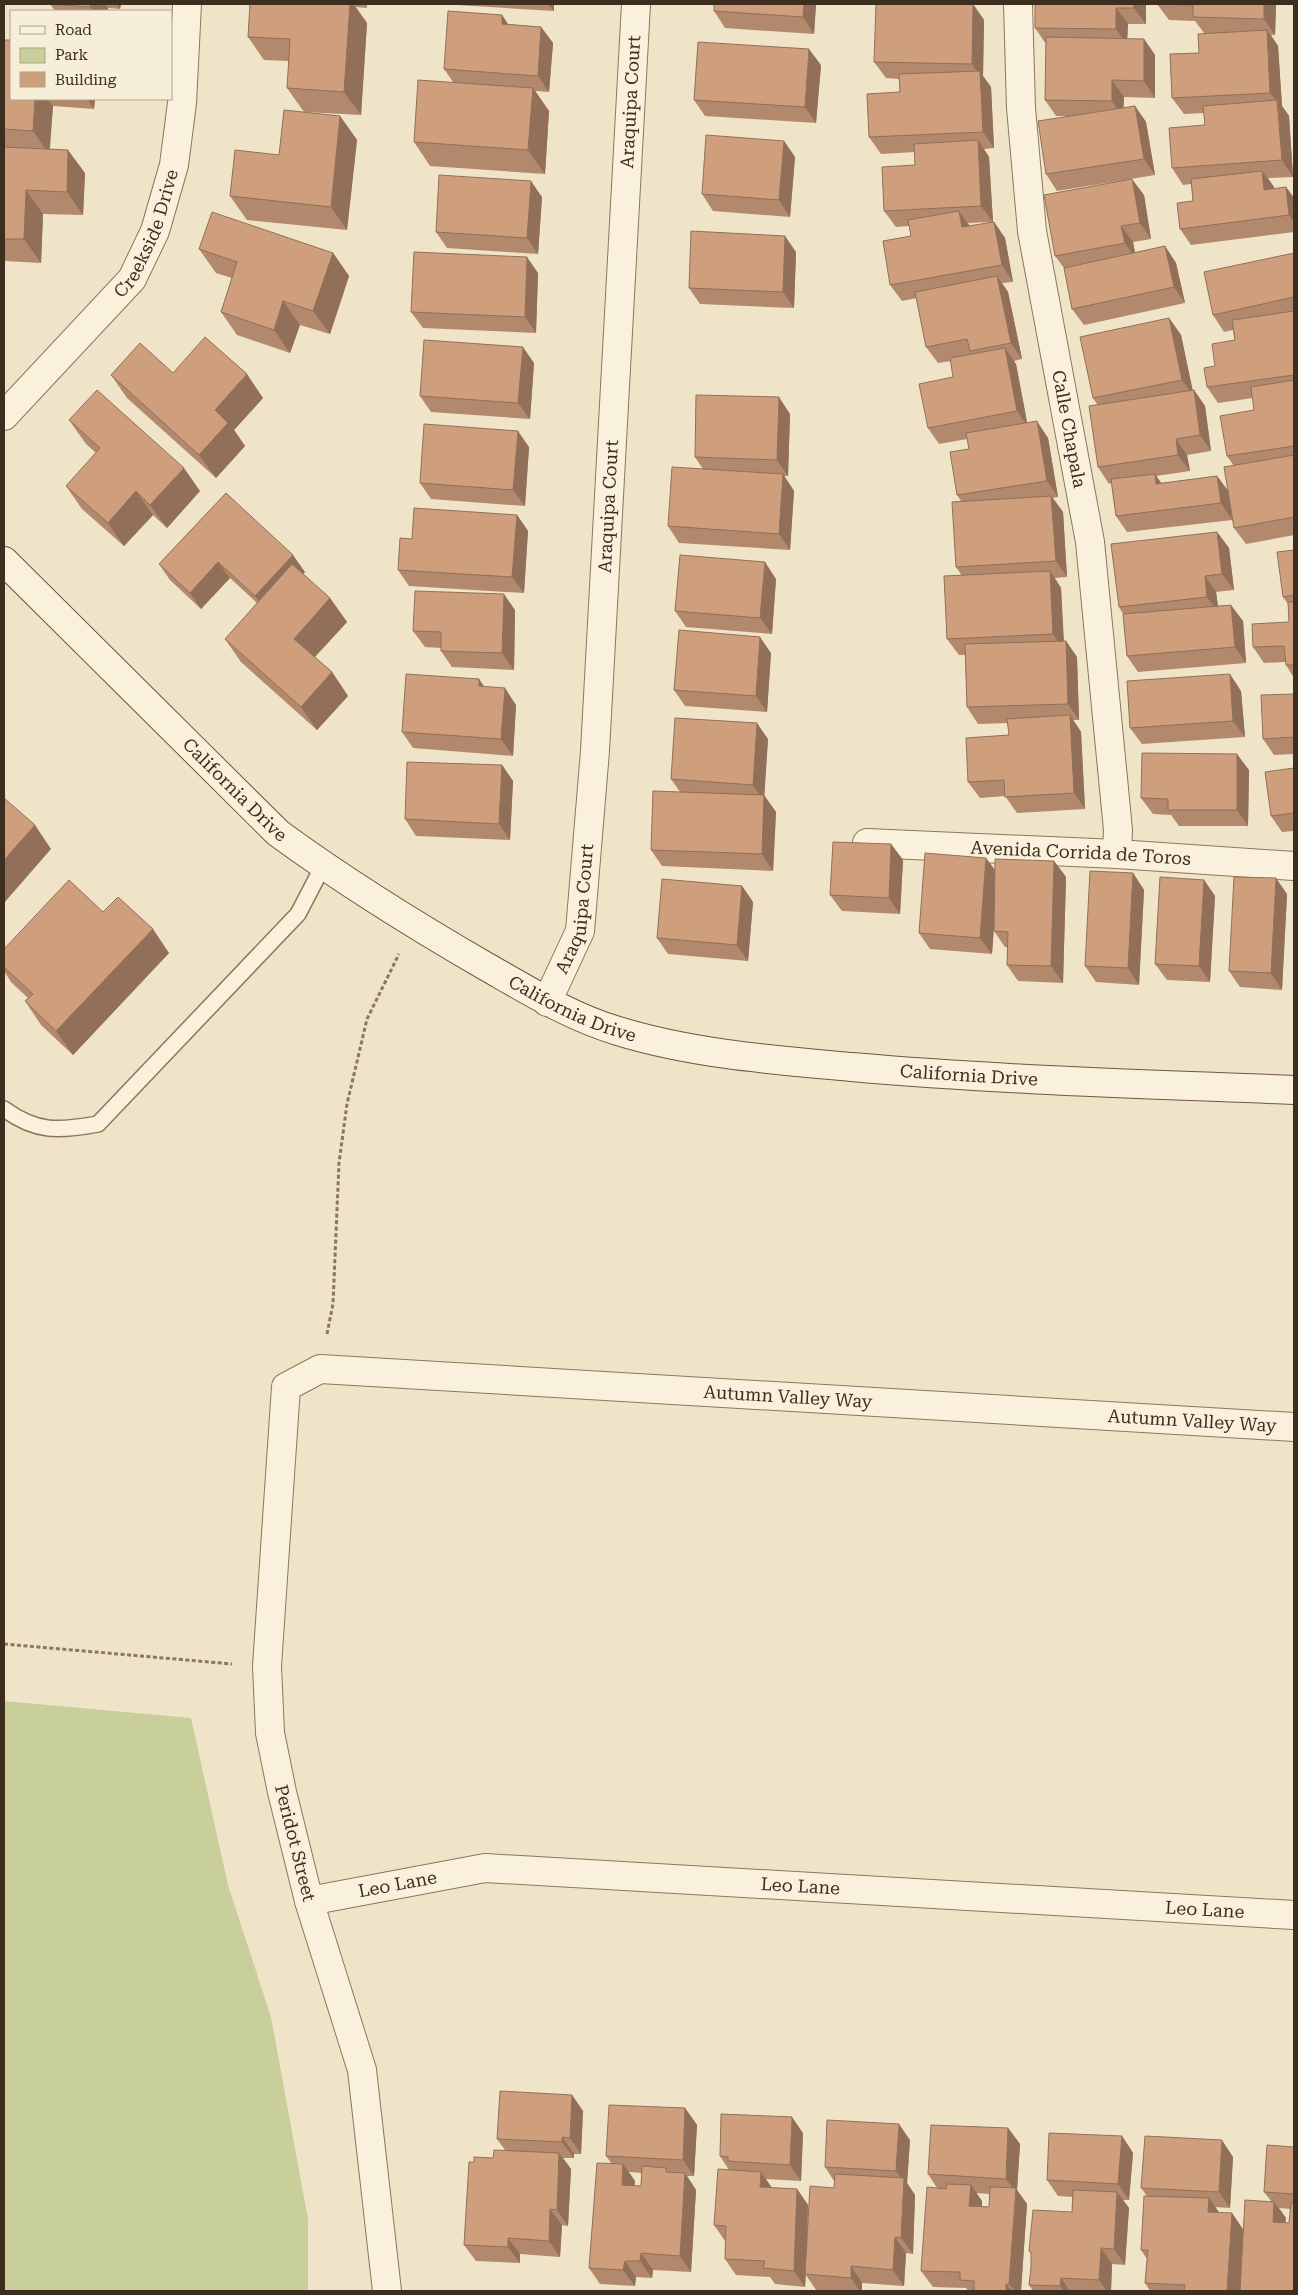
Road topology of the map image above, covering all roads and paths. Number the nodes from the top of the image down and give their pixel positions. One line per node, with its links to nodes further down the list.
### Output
1 (187, 4): 4 (street, Creekside Drive)
2 (636, 4): 11 (street, Araquipa Court)
3 (1018, 4): 7 (street, Calle Chapala)
4 (4, 416)
5 (4, 561): 8 (street, California Drive)
6 (867, 843): 7 (street, Avenida Corrida de Toros)
7 (1117, 854): 9 (street, Avenida Corrida de Toros)
8 (323, 866): 10 (street, California Drive); 13 (lane)
9 (1294, 866)
10 (414, 924): 11 (street, California Drive); 14 (path)
11 (547, 1002): 12 (street, California Drive)
12 (1294, 1090)
13 (4, 1109)
14 (320, 1369): 15 (street, Autumn Valley Way); 17 (street, Peridot Street)
15 (1294, 1427)
16 (4, 1644): 17 (path)
17 (268, 1666): 18 (street, Peridot Street)
18 (309, 1901): 19 (street, Leo Lane); 20 (street, Peridot Street)
19 (1294, 1916)
20 (387, 2291)

